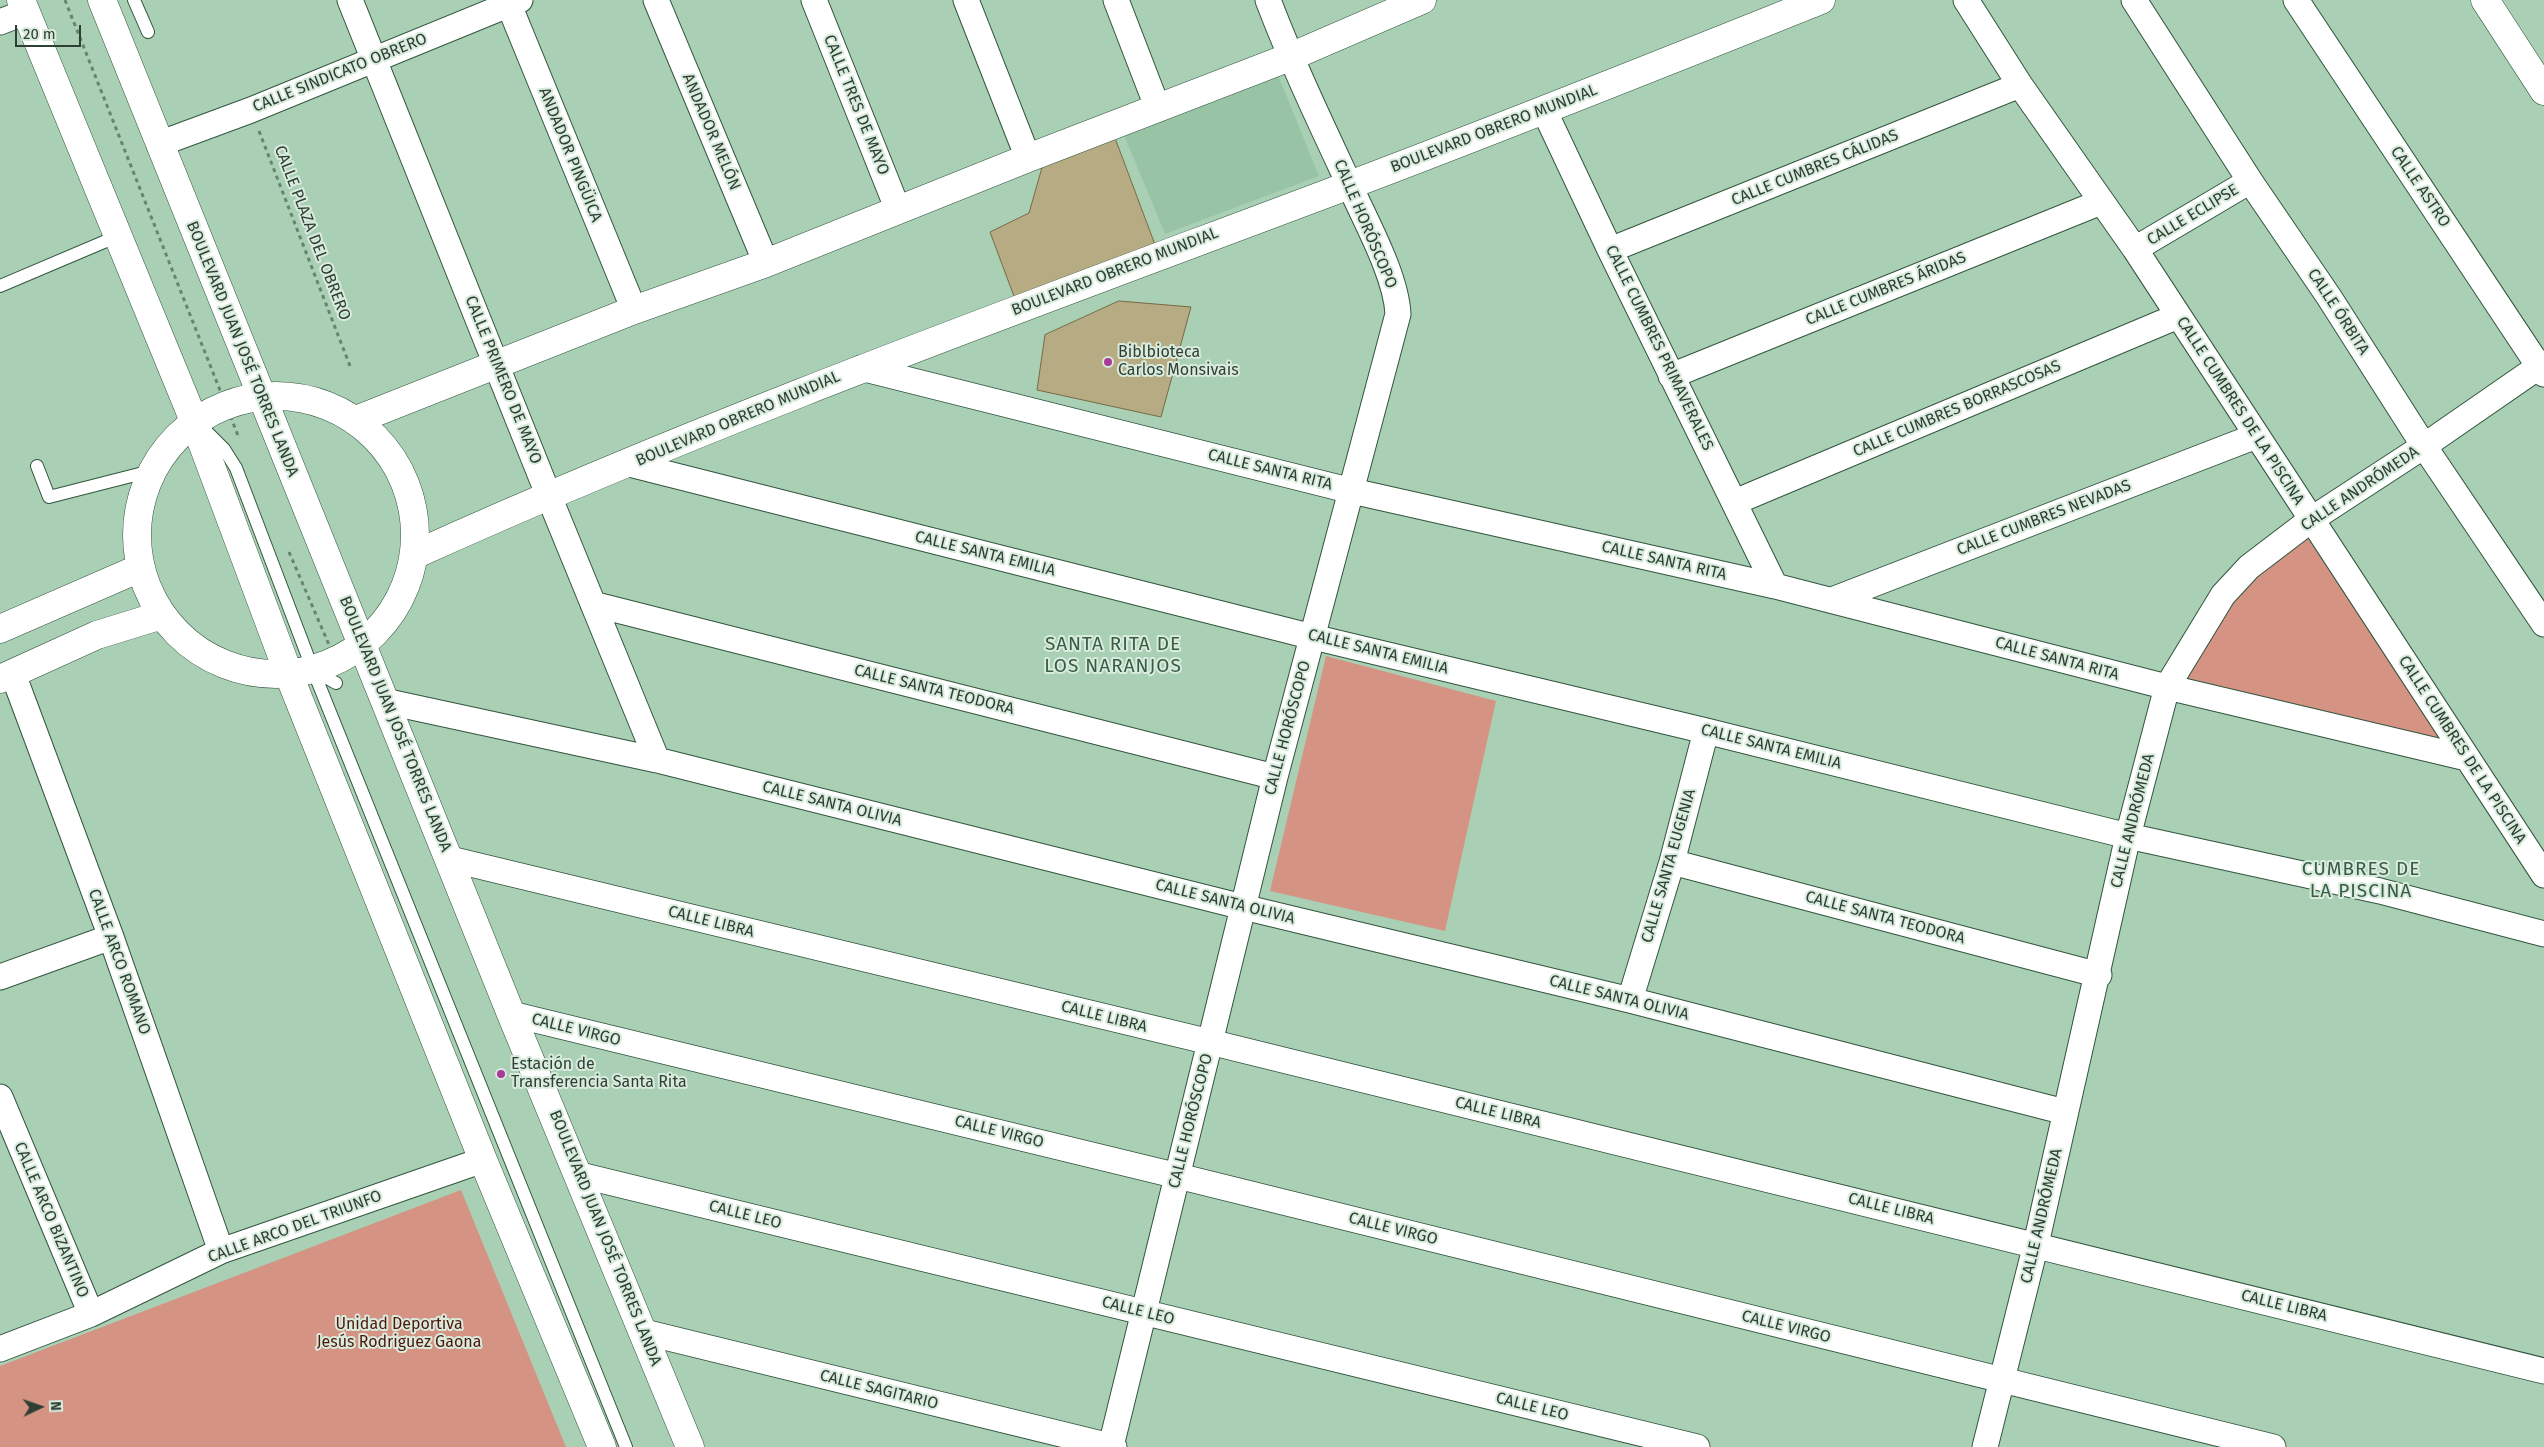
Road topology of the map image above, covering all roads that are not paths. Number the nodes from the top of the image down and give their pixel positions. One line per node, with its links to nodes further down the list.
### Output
1 (102, 0): 25 (street, BOULEVARD JUAN JOSÉ TORRES LANDA)
2 (134, 0): 18 (lane)
3 (350, 0): 20 (street, CALLE PRIMERO DE MAYO)
4 (656, 0): 34 (street, ANDADOR MELÓN)
5 (814, 0): 30 (street, CALLE TRES DE MAYO)
6 (966, 0): 26 (street)
7 (1116, 0): 23 (street)
8 (1268, 0): 19 (street, CALLE HORÓSCOPO)
9 (1422, 0): 19 (street)
10 (1821, 0): 24 (street, BOULEVARD OBRERO MUNDIAL)
11 (1966, 0): 21 (street, CALLE CUMBRES DE LA PISCINA)
12 (2134, 0): 27 (street, CALLE ÓRBITA)
13 (2296, 0): 40 (street, CALLE ASTRO)
14 (2485, 0): 22 (street)
15 (512, 1): 20 (street, CALLE SINDICATO OBRERO); 36 (street, ANDADOR PINGÜICA)
16 (23, 6): 17 (street); 31 (street)
17 (0, 22)
18 (148, 32)
19 (1290, 57): 23 (street); 28 (street, CALLE HORÓSCOPO)
20 (375, 58): 25 (street, CALLE SINDICATO OBRERO); 38 (street, CALLE PRIMERO DE MAYO)
21 (2020, 85): 29 (street, CALLE CUMBRES DE LA PISCINA); 33 (street, CALLE CUMBRES CÁLIDAS)
22 (2544, 90)
23 (1158, 109): 26 (street)
24 (1544, 110): 28 (street, BOULEVARD OBRERO MUNDIAL); 33 (street, CALLE CUMBRES PRIMAVERALES)
25 (159, 144): 42 (street, BOULEVARD JUAN JOSÉ TORRES LANDA)
26 (1028, 158): 30 (street)
27 (2250, 180): 32 (street, CALLE ECLIPSE); 46 (street, CALLE ÓRBITA)
28 (1349, 185): 39 (street, BOULEVARD OBRERO MUNDIAL); 50 (street, CALLE HORÓSCOPO)
29 (2101, 202): 32 (street, CALLE CUMBRES DE LA PISCINA); 41 (street, CALLE CUMBRES ÁRIDAS)
30 (898, 210): 34 (street)
31 (118, 236): 35 (lane); 44 (street)
32 (2135, 249): 37 (street, CALLE CUMBRES DE LA PISCINA)
33 (1610, 250): 41 (street, CALLE CUMBRES PRIMAVERALES)
34 (766, 263): 36 (street)
35 (0, 286)
36 (634, 310): 38 (street)
37 (2178, 316): 45 (street, CALLE CUMBRES DE LA PISCINA); 52 (street, CALLE CUMBRES BORRASCOSAS)
38 (496, 365): 43 (street); 51 (street, CALLE PRIMERO DE MAYO)
39 (861, 368): 47 (street, BOULEVARD OBRERO MUNDIAL); 50 (street, CALLE SANTA RITA)
40 (2542, 368): 46 (street, CALLE ANDRÓMEDA)
41 (1672, 376): 52 (street, CALLE CUMBRES PRIMAVERALES)
42 (261, 395): 43 (street); 44 (street); 63 (street, BOULEVARD JUAN JOSÉ TORRES LANDA)
43 (356, 420): 54 (street)
44 (194, 421): 49 (street); 64 (street)
45 (2256, 436): 53 (street, CALLE CUMBRES DE LA PISCINA); 57 (street, CALLE CUMBRES NEVADAS)
46 (2424, 446): 53 (street, CALLE ANDRÓMEDA); 60 (street, CALLE ÓRBITA)
47 (628, 464): 51 (street, BOULEVARD OBRERO MUNDIAL); 62 (street, CALLE SANTA EMILIA)
48 (37, 466): 49 (lane)
49 (151, 471): 55 (street)
50 (1352, 491): 56 (street, CALLE SANTA RITA); 62 (street, CALLE HORÓSCOPO)
51 (548, 494): 54 (street, BOULEVARD OBRERO MUNDIAL); 58 (street, CALLE PRIMERO DE MAYO)
52 (1735, 502): 56 (street, CALLE CUMBRES PRIMAVERALES)
53 (2312, 519): 66 (street, CALLE ANDRÓMEDA); 69 (street, CALLE CUMBRES DE LA PISCINA)
54 (414, 555): 63 (street)
55 (140, 568): 59 (street); 61 (street)
56 (1775, 586): 57 (street, CALLE SANTA RITA)
57 (1832, 600): 66 (street, CALLE SANTA RITA)
58 (593, 604): 70 (street, CALLE PRIMERO DE MAYO); 71 (street, CALLE SANTA TEODORA)
59 (162, 615): 64 (street); 65 (street)
60 (2544, 624)
61 (0, 629)
62 (1313, 637): 68 (street, CALLE SANTA EMILIA); 71 (street, CALLE HORÓSCOPO)
63 (362, 645): 64 (street); 67 (street, BOULEVARD JUAN JOSÉ TORRES LANDA)
64 (319, 672): 86 (street); 98 (lane)
65 (6, 677): 78 (street, CALLE ARCO ROMANO)
66 (2167, 687): 69 (street, CALLE SANTA RITA); 72 (street, CALLE ANDRÓMEDA)
67 (384, 701): 70 (street, CALLE SANTA OLIVIA); 73 (street, BOULEVARD JUAN JOSÉ TORRES LANDA)
68 (1706, 731): 72 (street, CALLE SANTA EMILIA); 74 (street, CALLE SANTA EUGENIA)
69 (2467, 758): 75 (street, CALLE CUMBRES DE LA PISCINA)
70 (657, 760): 76 (street, CALLE SANTA OLIVIA)
71 (1275, 777): 76 (street, CALLE HORÓSCOPO)
72 (2128, 836): 77 (street, CALLE SANTA EMILIA); 79 (street, CALLE ANDRÓMEDA)
73 (450, 859): 82 (street, BOULEVARD JUAN JOSÉ TORRES LANDA); 83 (street, CALLE LIBRA)
74 (1672, 862): 79 (street, CALLE SANTA TEODORA); 81 (street, CALLE SANTA EUGENIA)
75 (2544, 875)
76 (1243, 907): 81 (street, CALLE SANTA OLIVIA); 83 (street, CALLE HORÓSCOPO)
77 (2544, 934)
78 (111, 937): 80 (street); 90 (street, CALLE ARCO ROMANO)
79 (2098, 975): 85 (street, CALLE ANDRÓMEDA)
80 (0, 977)
81 (1630, 1000): 85 (street, CALLE SANTA OLIVIA)
82 (511, 1014): 87 (street, BOULEVARD JUAN JOSÉ TORRES LANDA); 88 (street, CALLE VIRGO)
83 (1210, 1042): 88 (street, CALLE HORÓSCOPO); 89 (street, CALLE LIBRA)
84 (0, 1097): 92 (street, CALLE ARCO BIZANTINO)
85 (2065, 1112): 89 (street, CALLE ANDRÓMEDA)
86 (483, 1160): 90 (street, CALLE ARCO DEL TRIUNFO); 97 (street)
87 (580, 1175): 91 (street, CALLE LEO); 93 (street, BOULEVARD JUAN JOSÉ TORRES LANDA)
88 (1178, 1176): 91 (street, CALLE HORÓSCOPO); 96 (street, CALLE VIRGO)
89 (2036, 1244): 95 (street, CALLE LIBRA); 96 (street, CALLE ANDRÓMEDA)
90 (221, 1251): 92 (street, CALLE ARCO DEL TRIUNFO)
91 (1144, 1312): 100 (street, CALLE HORÓSCOPO); 101 (street, CALLE LEO)
92 (91, 1314): 94 (street, CALLE ARCO DEL TRIUNFO)
93 (644, 1332): 99 (street, BOULEVARD JUAN JOSÉ TORRES LANDA); 100 (street, CALLE SAGITARIO)
94 (0, 1349)
95 (2544, 1370)
96 (2003, 1381): 102 (street, CALLE ANDRÓMEDA); 103 (street, CALLE VIRGO)
97 (602, 1447)
98 (626, 1447)
99 (690, 1447)
100 (1113, 1447)
101 (1697, 1447)
102 (1985, 1447)
103 (2273, 1447)

